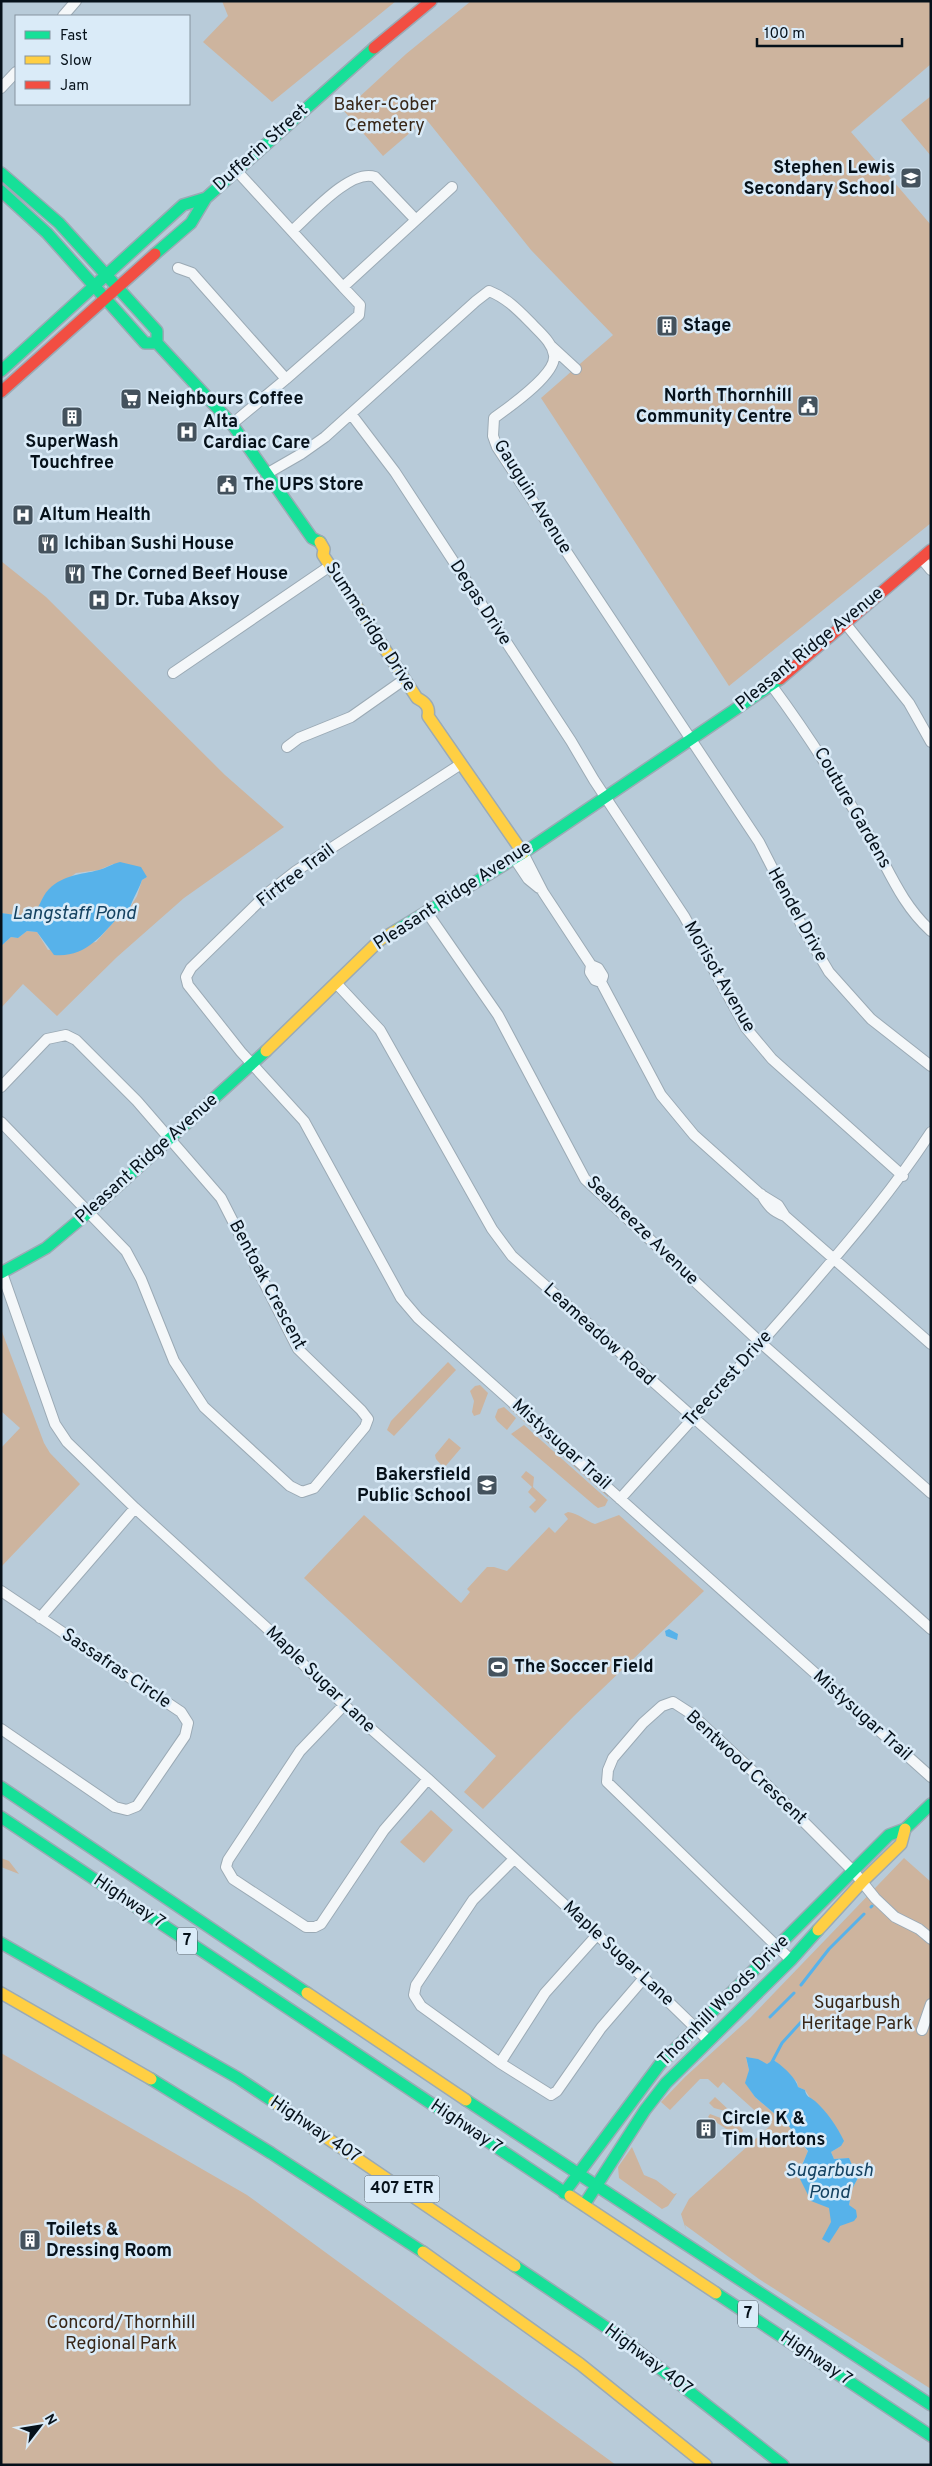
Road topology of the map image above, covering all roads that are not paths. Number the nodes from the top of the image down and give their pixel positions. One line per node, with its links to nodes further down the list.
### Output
1 (76, 1): 3 (street)
2 (432, 1): 6 (main road, Dufferin Street)
3 (64, 15)
4 (15, 73): 5 (street)
5 (1, 88)
6 (236, 170): 10 (main road, Dufferin Street); 12 (street)
7 (1, 172): 14 (main road, Summeridge Drive)
8 (452, 187): 11 (street)
9 (1, 191): 15 (main road, Summeridge Drive)
10 (206, 198): 14 (main road, Dufferin Street); 16 (main road, Dufferin Street)
11 (416, 220): 12 (street); 17 (street)
12 (292, 231): 17 (street)
13 (178, 268): 23 (street)
14 (106, 274): 15 (main road, Dufferin Street); 16 (main road, Summeridge Drive)
15 (94, 286): 18 (main road, Summeridge Drive); 22 (main road, Dufferin Street)
16 (118, 286): 18 (main road, Dufferin Street); 19 (main road, Summeridge Drive)
17 (343, 286): 23 (street)
18 (105, 298): 19 (main road, Summeridge Drive); 24 (main road, Dufferin Street)
19 (157, 343): 26 (main road, Summeridge Drive)
20 (551, 346): 21 (street); 25 (street); 36 (street, Gauguin Avenue)
21 (576, 369)
22 (1, 371)
23 (286, 379): 26 (street)
24 (1, 392)
25 (350, 414): 27 (street); 40 (street, Degas Drive)
26 (232, 424): 27 (main road, Summeridge Drive)
27 (268, 473): 30 (main road, Summeridge Drive)
28 (931, 550): 29 (main road, Pleasant Ridge Avenue)
29 (921, 558): 31 (street); 32 (main road, Pleasant Ridge Avenue)
30 (330, 566): 33 (street); 34 (main road, Summeridge Drive)
31 (931, 570)
32 (845, 623): 35 (main road, Pleasant Ridge Avenue); 37 (street)
33 (173, 673)
34 (404, 679): 38 (street); 39 (main road, Summeridge Drive)
35 (772, 686): 36 (main road, Pleasant Ridge Avenue); 43 (street, Couture Gardens)
36 (690, 741): 40 (main road, Pleasant Ridge Avenue); 46 (street, Hendel Drive)
37 (931, 742)
38 (287, 747)
39 (461, 764): 41 (main road, Summeridge Drive); 45 (street, Firtree Trail)
40 (606, 796): 41 (main road, Pleasant Ridge Avenue); 51 (street, Morisot Avenue)
41 (518, 855): 42 (main road, Pleasant Ridge Avenue); 53 (street, Summeridge Drive)
42 (426, 911): 44 (main road, Pleasant Ridge Avenue); 55 (street, Seabreeze Avenue)
43 (931, 931)
44 (336, 983): 45 (main road, Pleasant Ridge Avenue); 57 (street, Leameadow Road)
45 (252, 1064): 50 (main road, Pleasant Ridge Avenue); 59 (street, Mistysugar Trail)
46 (931, 1066)
47 (1, 1086): 50 (street)
48 (1, 1122): 52 (street)
49 (931, 1132): 51 (street)
50 (169, 1137): 52 (main road, Pleasant Ridge Avenue); 52 (street, Bentoak Crescent)
51 (902, 1176): 53 (street)
52 (90, 1212): 54 (main road, Pleasant Ridge Avenue)
53 (835, 1259): 55 (street, Treecrest Drive); 56 (street, Summeridge Drive)
54 (2, 1273): 60 (street, Maple Sugar Lane)
55 (761, 1343): 57 (street, Treecrest Drive); 58 (street, Seabreeze Avenue)
56 (931, 1344)
57 (693, 1418): 59 (street, Treecrest Drive); 63 (street, Leameadow Road)
58 (931, 1492)
59 (620, 1499): 66 (street, Mistysugar Trail)
60 (135, 1508): 62 (street); 64 (street, Maple Sugar Lane)
61 (1, 1591): 62 (street, Sassafras Circle)
62 (40, 1618): 65 (street, Sassafras Circle)
63 (931, 1629)
64 (344, 1705): 67 (street, Maple Sugar Lane); 67 (street)
65 (1, 1729)
66 (931, 1778)
67 (428, 1779): 72 (street, Maple Sugar Lane)
68 (1, 1787): 87 (main road, Highway 7 / 7)
69 (931, 1804): 71 (main road, Thornhill Woods Drive)
70 (1, 1817): 89 (main road, Highway 7 / 7)
71 (905, 1829): 73 (main road, Thornhill Woods Drive); 74 (main road, Thornhill Woods Drive)
72 (514, 1859): 75 (street, Maple Sugar Lane); 86 (street)
73 (854, 1872): 74 (street, Bentwood Crescent); 78 (main road, Thornhill Woods Drive); 78 (street, Bentwood Crescent)
74 (863, 1882): 76 (street, Bentwood Crescent); 79 (main road, Thornhill Woods Drive)
75 (597, 1936): 80 (street, Maple Sugar Lane); 86 (street)
76 (931, 1939)
77 (1, 1943): 94 (main road, Highway 407 / 407 ETR)
78 (779, 1946): 79 (street, Bentwood Crescent); 83 (main road, Thornhill Woods Drive)
79 (791, 1960): 85 (main road, Thornhill Woods Drive)
80 (644, 1978): 83 (street, Maple Sugar Lane); 86 (street)
81 (1, 1993): 93 (main road, 407 ETR)
82 (931, 2005): 84 (street)
83 (696, 2028): 85 (street, Maple Sugar Lane); 87 (main road, Thornhill Woods Drive)
84 (922, 2030)
85 (708, 2040): 88 (main road, Thornhill Woods Drive)
86 (500, 2062)
87 (577, 2175): 88 (main road, Highway 7 / 7); 89 (main road, Thornhill Woods Drive)
88 (594, 2186): 90 (main road, Thornhill Woods Drive); 91 (main road, Highway 7 / 7)
89 (564, 2193): 90 (main road, Highway 7 / 7)
90 (584, 2205): 92 (main road, Highway 7 / 7)
91 (931, 2405)
92 (931, 2436)
93 (706, 2465)
94 (783, 2465)

